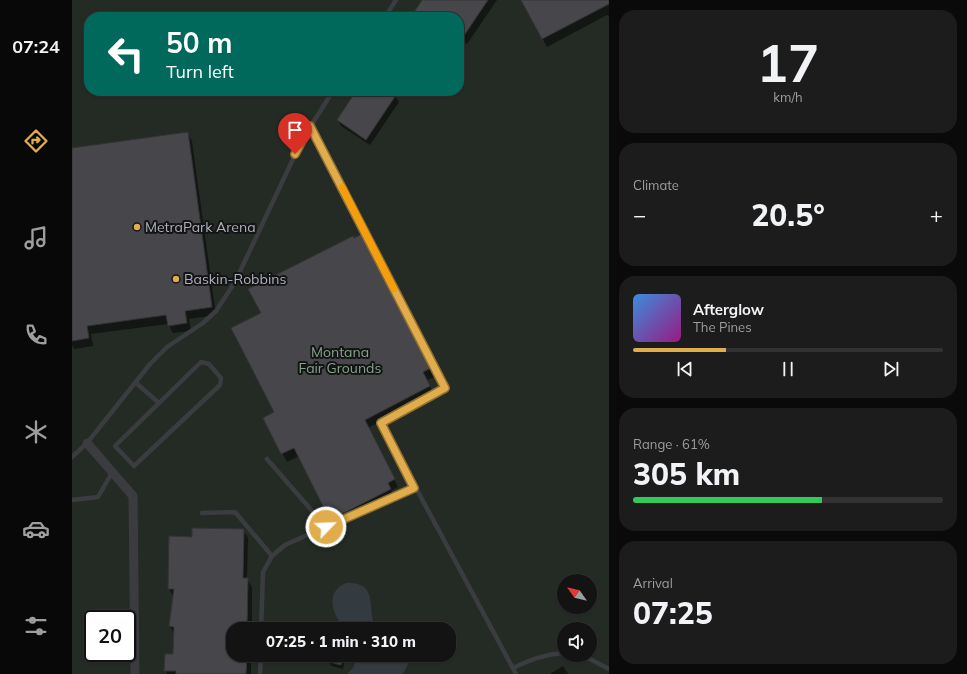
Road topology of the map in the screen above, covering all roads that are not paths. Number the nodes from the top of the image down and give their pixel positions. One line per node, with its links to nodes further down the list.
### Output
1 (396, 0): 2 (lane)
2 (388, 12)
3 (330, 96): 4 (lane)
4 (310, 126): 5 (lane); 11 (lane)
5 (136, 383): 6 (lane); 7 (lane)
6 (159, 403): 6 (lane)
7 (88, 443): 8 (lane); 10 (street)
8 (72, 457)
9 (267, 459): 14 (lane)
10 (113, 471): 12 (lane); 22 (street)
11 (414, 488): 14 (lane); 20 (lane)
12 (72, 500)
13 (202, 513): 15 (lane)
14 (326, 527): 15 (lane)
15 (272, 556): 16 (lane)
16 (262, 622)
17 (557, 653): 20 (lane)
18 (261, 662): 23 (lane)
19 (596, 662): 21 (lane)
20 (513, 668): 24 (lane)
21 (609, 669)
22 (135, 674)
23 (260, 674)
24 (516, 674)

